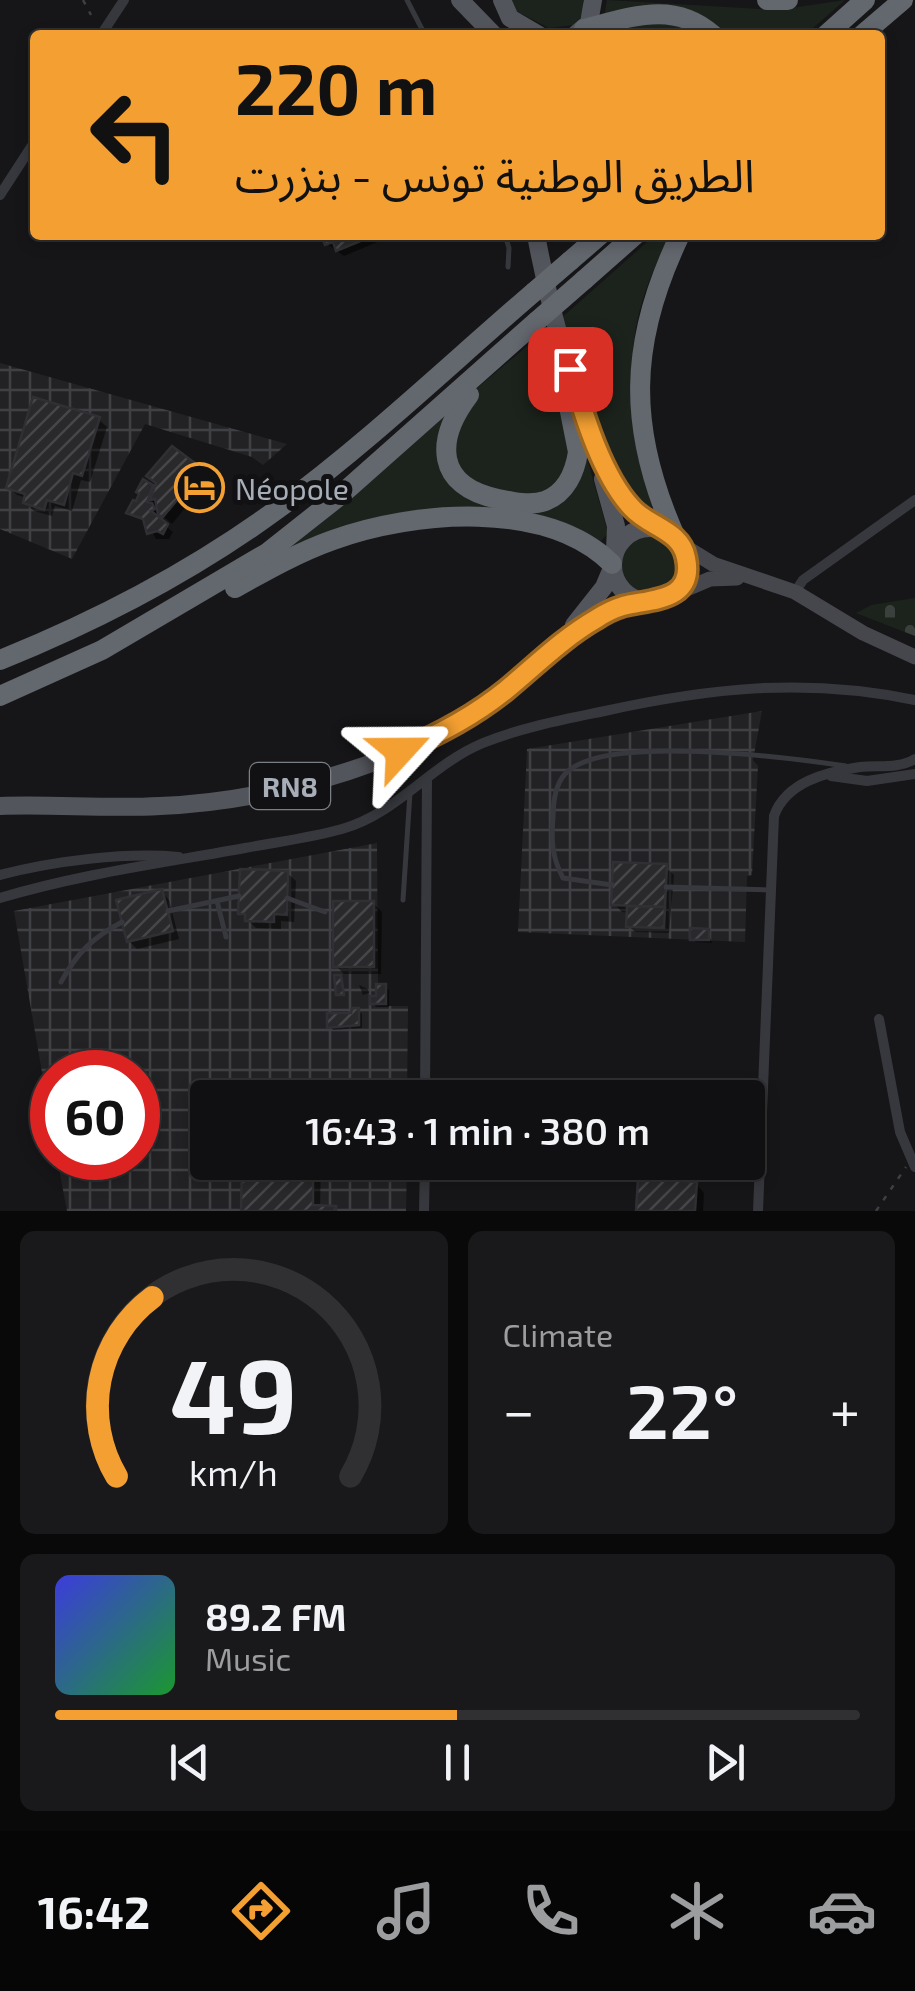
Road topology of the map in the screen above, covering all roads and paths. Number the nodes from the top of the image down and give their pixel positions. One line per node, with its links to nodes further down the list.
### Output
1 (84, 0): 11 (path)
2 (124, 0): 12 (street)
3 (407, 0): 13 (lane)
4 (460, 0): 14 (main road)
5 (593, 0): 17 (main road)
6 (767, 0): 7 (highway)
7 (788, 0)
8 (865, 0): 20 (highway)
9 (903, 0): 21 (highway)
10 (503, 7): 15 (main road); 16 (main road)
11 (91, 15)
12 (104, 30)
13 (423, 30)
14 (489, 30)
15 (520, 30)
16 (532, 30)
17 (582, 30)
18 (589, 30): 19 (highway)
19 (707, 30)
20 (832, 30)
21 (869, 30)
22 (30, 150): 23 (street)
23 (0, 195)
24 (507, 240): 30 (lane)
25 (530, 240): 31 (main road)
26 (531, 240): 34 (main road)
27 (594, 240): 43 (highway, bridge)
28 (629, 240): 32 (highway, bridge)
29 (678, 240): 34 (highway)
30 (508, 267)
31 (560, 361): 32 (highway); 35 (main road)
32 (491, 364): 40 (highway)
33 (915, 500): 37 (street)
34 (674, 538): 35 (main road); 36 (main road); 38 (main road)
35 (613, 561): 39 (main road); 40 (highway); 41 (main road, RN8)
36 (756, 580): 37 (main road); 38 (main road)
37 (795, 592): 42 (main road)
38 (672, 594): 39 (main road, RN8)
39 (647, 602): 41 (main road, RN8)
40 (102, 650): 44 (highway)
41 (546, 654): 52 (main road, RN8)
42 (915, 657)
43 (0, 660)
44 (0, 696)
45 (915, 700): 50 (street)
46 (915, 759): 47 (street)
47 (859, 768): 49 (street); 56 (lane)
48 (915, 774): 49 (street)
49 (830, 776): 58 (street)
50 (427, 778): 51 (street); 71 (street)
51 (410, 793): 53 (street); 64 (lane)
52 (0, 806)
53 (190, 858): 54 (street); 59 (street)
54 (13, 872): 55 (street); 59 (street)
55 (0, 876)
56 (612, 885)
57 (666, 886): 58 (lane)
58 (770, 890): 72 (street)
59 (19, 893): 61 (street)
60 (239, 896): 63 (lane)
61 (0, 898)
62 (288, 898): 66 (lane)
63 (217, 900): 65 (lane); 68 (lane)
64 (403, 900)
65 (168, 911)
66 (325, 912)
67 (122, 922): 69 (lane)
68 (226, 938)
69 (61, 982)
70 (879, 1019): 73 (street)
71 (426, 1080)
72 (763, 1080)
73 (913, 1164): 78 (path)
74 (425, 1180): 76 (street)
75 (760, 1180): 77 (street)
76 (424, 1211)
77 (758, 1211)
78 (876, 1211)

